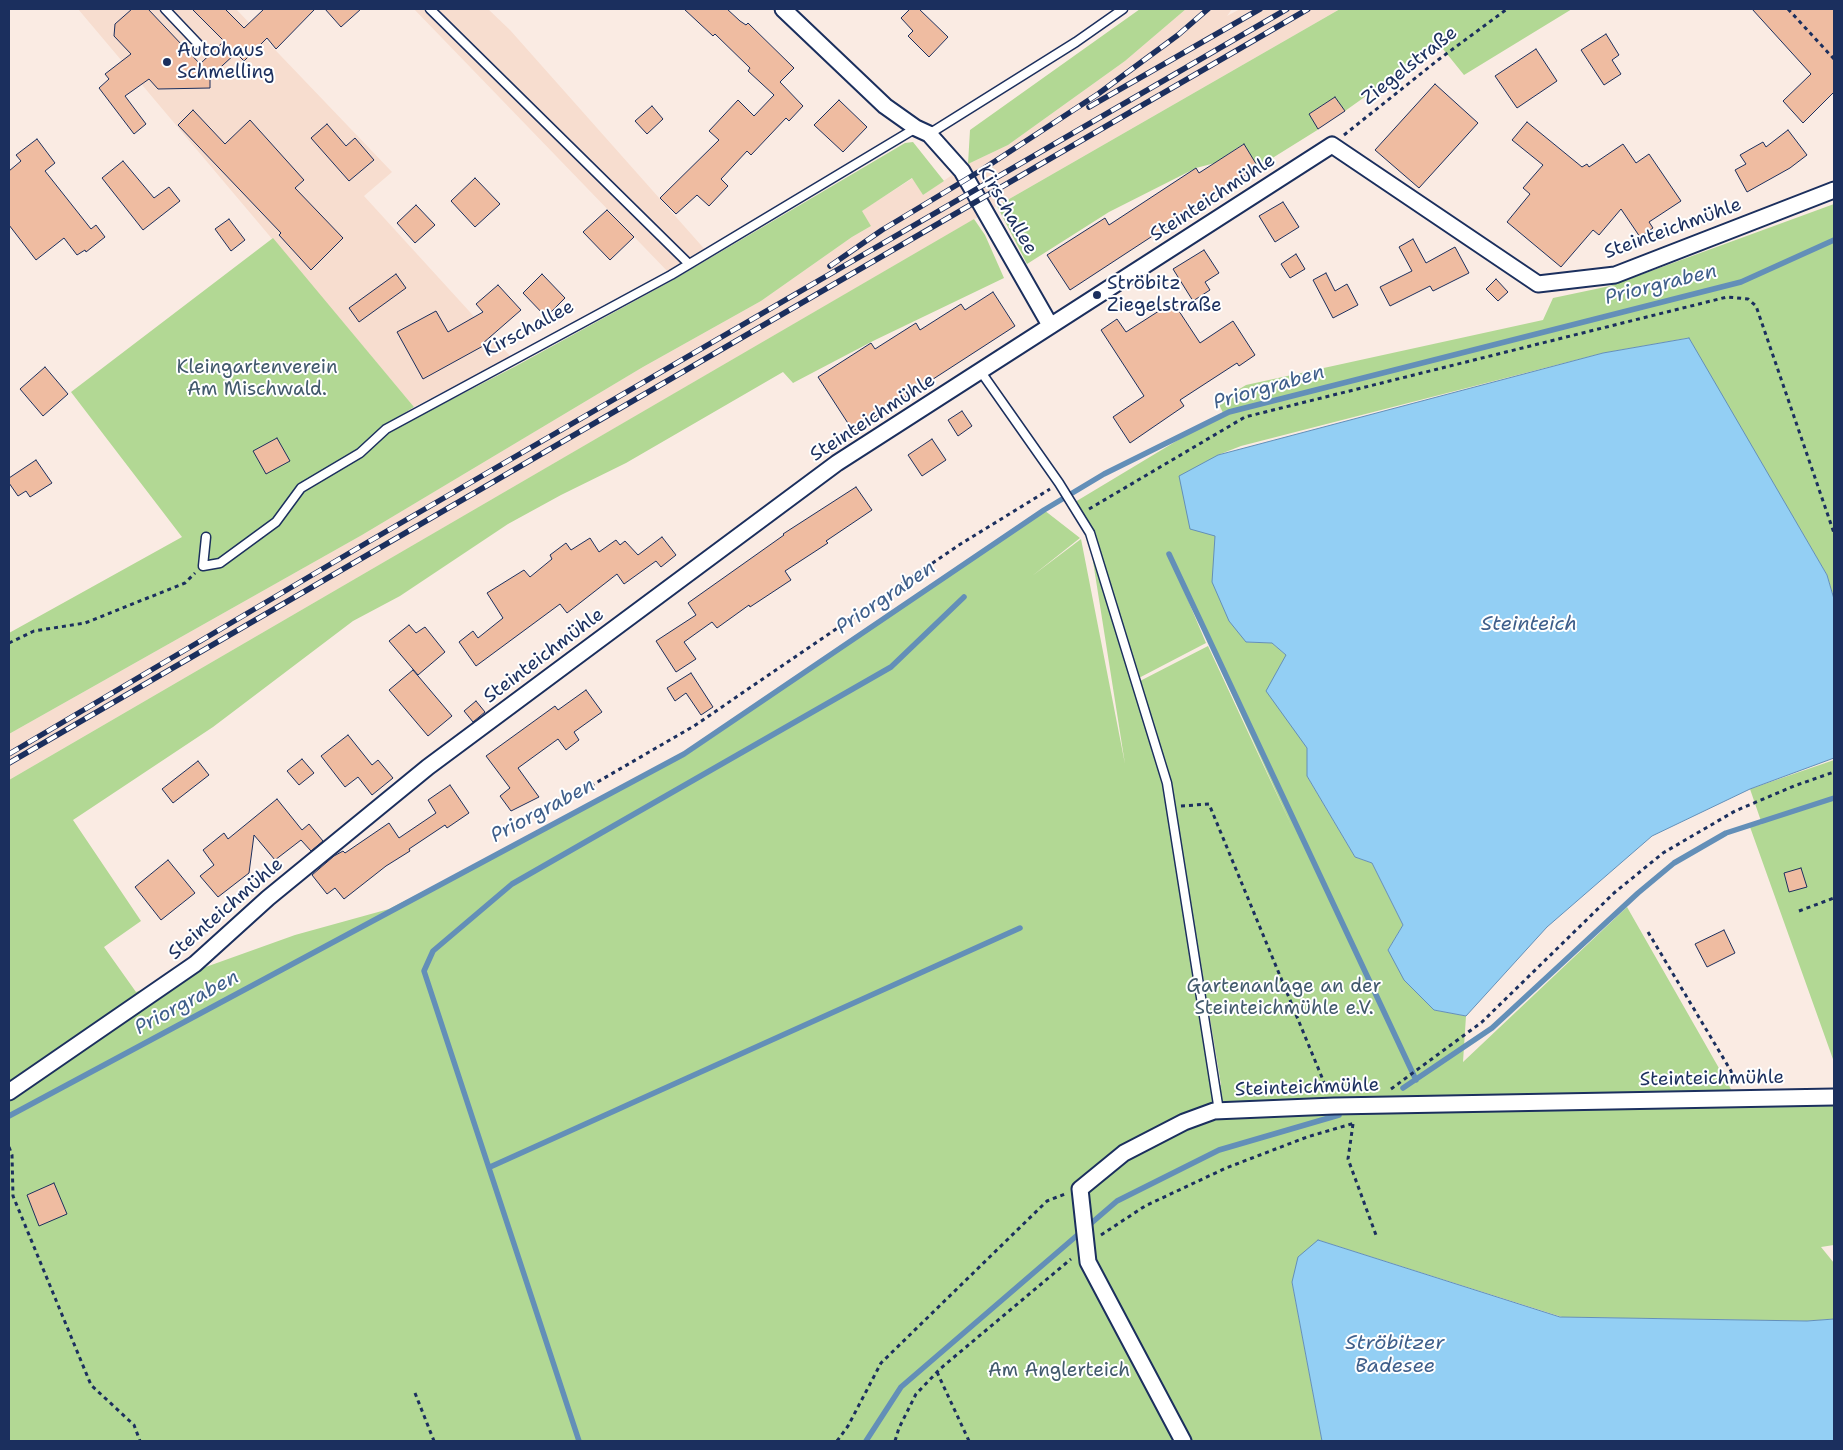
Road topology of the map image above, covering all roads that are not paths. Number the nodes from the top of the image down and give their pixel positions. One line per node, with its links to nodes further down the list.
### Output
1 (165, 9): 5 (lane)
2 (430, 9): 8 (lane)
3 (783, 9): 6 (street, Kirschallee)
4 (1123, 9): 6 (lane)
5 (202, 48)
6 (922, 131): 8 (lane, Kirschallee); 9 (street, Kirschallee)
7 (1834, 190): 9 (street, Steinteichmühle)
8 (689, 264): 11 (lane, Kirschallee)
9 (1050, 325): 10 (street, Steinteichmühle)
10 (981, 372): 12 (street, Steinteichmühle); 14 (lane)
11 (206, 537)
12 (9, 1092)
13 (1834, 1096): 14 (street, Steinteichmühle)
14 (1220, 1111): 15 (street, Steinteichmühle)
15 (1183, 1441)

